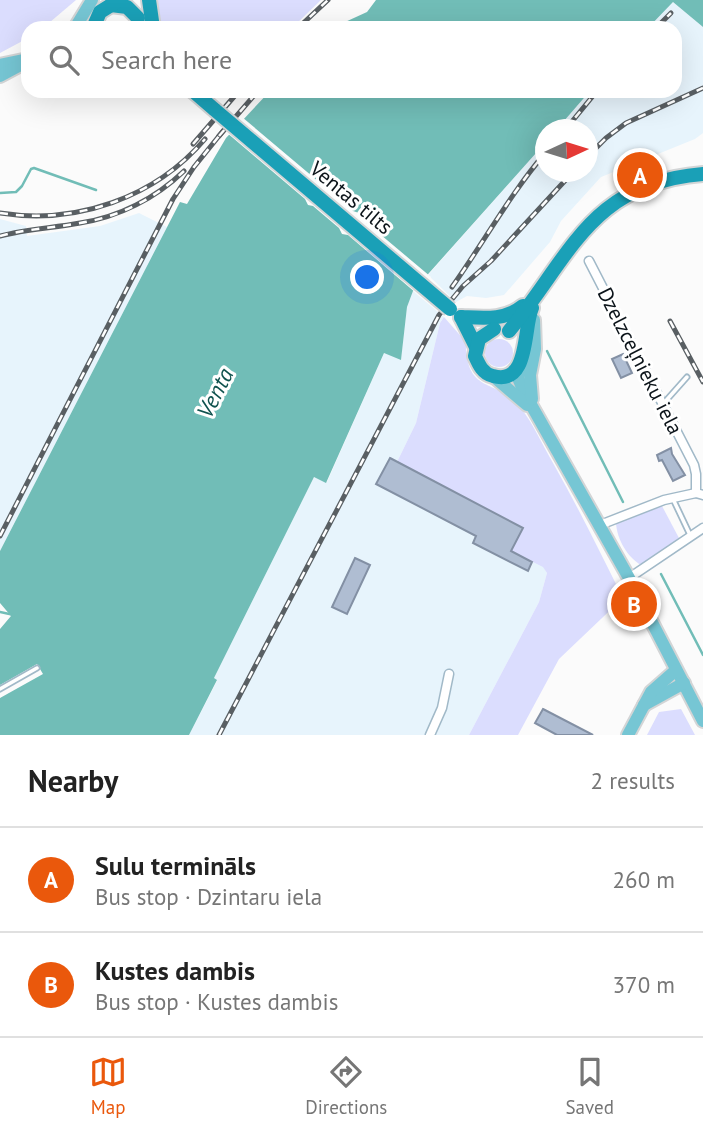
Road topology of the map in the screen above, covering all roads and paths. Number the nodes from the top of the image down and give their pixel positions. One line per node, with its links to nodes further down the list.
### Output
1 (92, 0): 5 (main road)
2 (139, 0): 8 (highway)
3 (149, 0): 9 (highway)
4 (115, 3): 6 (highway); 7 (highway)
5 (79, 21)
6 (96, 21)
7 (138, 21)
8 (139, 21)
9 (152, 21)
10 (21, 61): 12 (main road)
11 (21, 64): 13 (main road)
12 (0, 65)
13 (0, 76)
14 (201, 98): 18 (highway, Ventas tilts, bridge)
15 (703, 174): 17 (highway)
16 (589, 261): 25 (street, Dzelzceļnieku iela)
17 (544, 285): 18 (highway); 20 (highway); 22 (highway); 26 (main road)
18 (455, 313): 19 (highway); 21 (highway)
19 (494, 329): 20 (highway); 21 (highway)
20 (509, 331): 22 (highway)
21 (476, 347): 23 (highway)
22 (522, 361): 23 (highway); 26 (main road)
23 (493, 376): 26 (main road)
24 (687, 377): 25 (lane)
25 (662, 406): 27 (street, Dzelzceļnieku iela)
26 (536, 413): 29 (main road)
27 (699, 494): 28 (street)
28 (673, 498): 29 (street); 31 (lane)
29 (600, 525): 32 (main road)
30 (703, 528): 31 (street)
31 (691, 537): 32 (street)
32 (629, 578): 34 (main road)
33 (37, 668): 37 (lane)
34 (677, 670): 36 (main road); 38 (main road)
35 (449, 674): 40 (street)
36 (684, 683): 38 (main road); 39 (main road)
37 (0, 690)
38 (641, 707): 41 (main road)
39 (703, 721)
40 (430, 735)
41 (628, 735)

